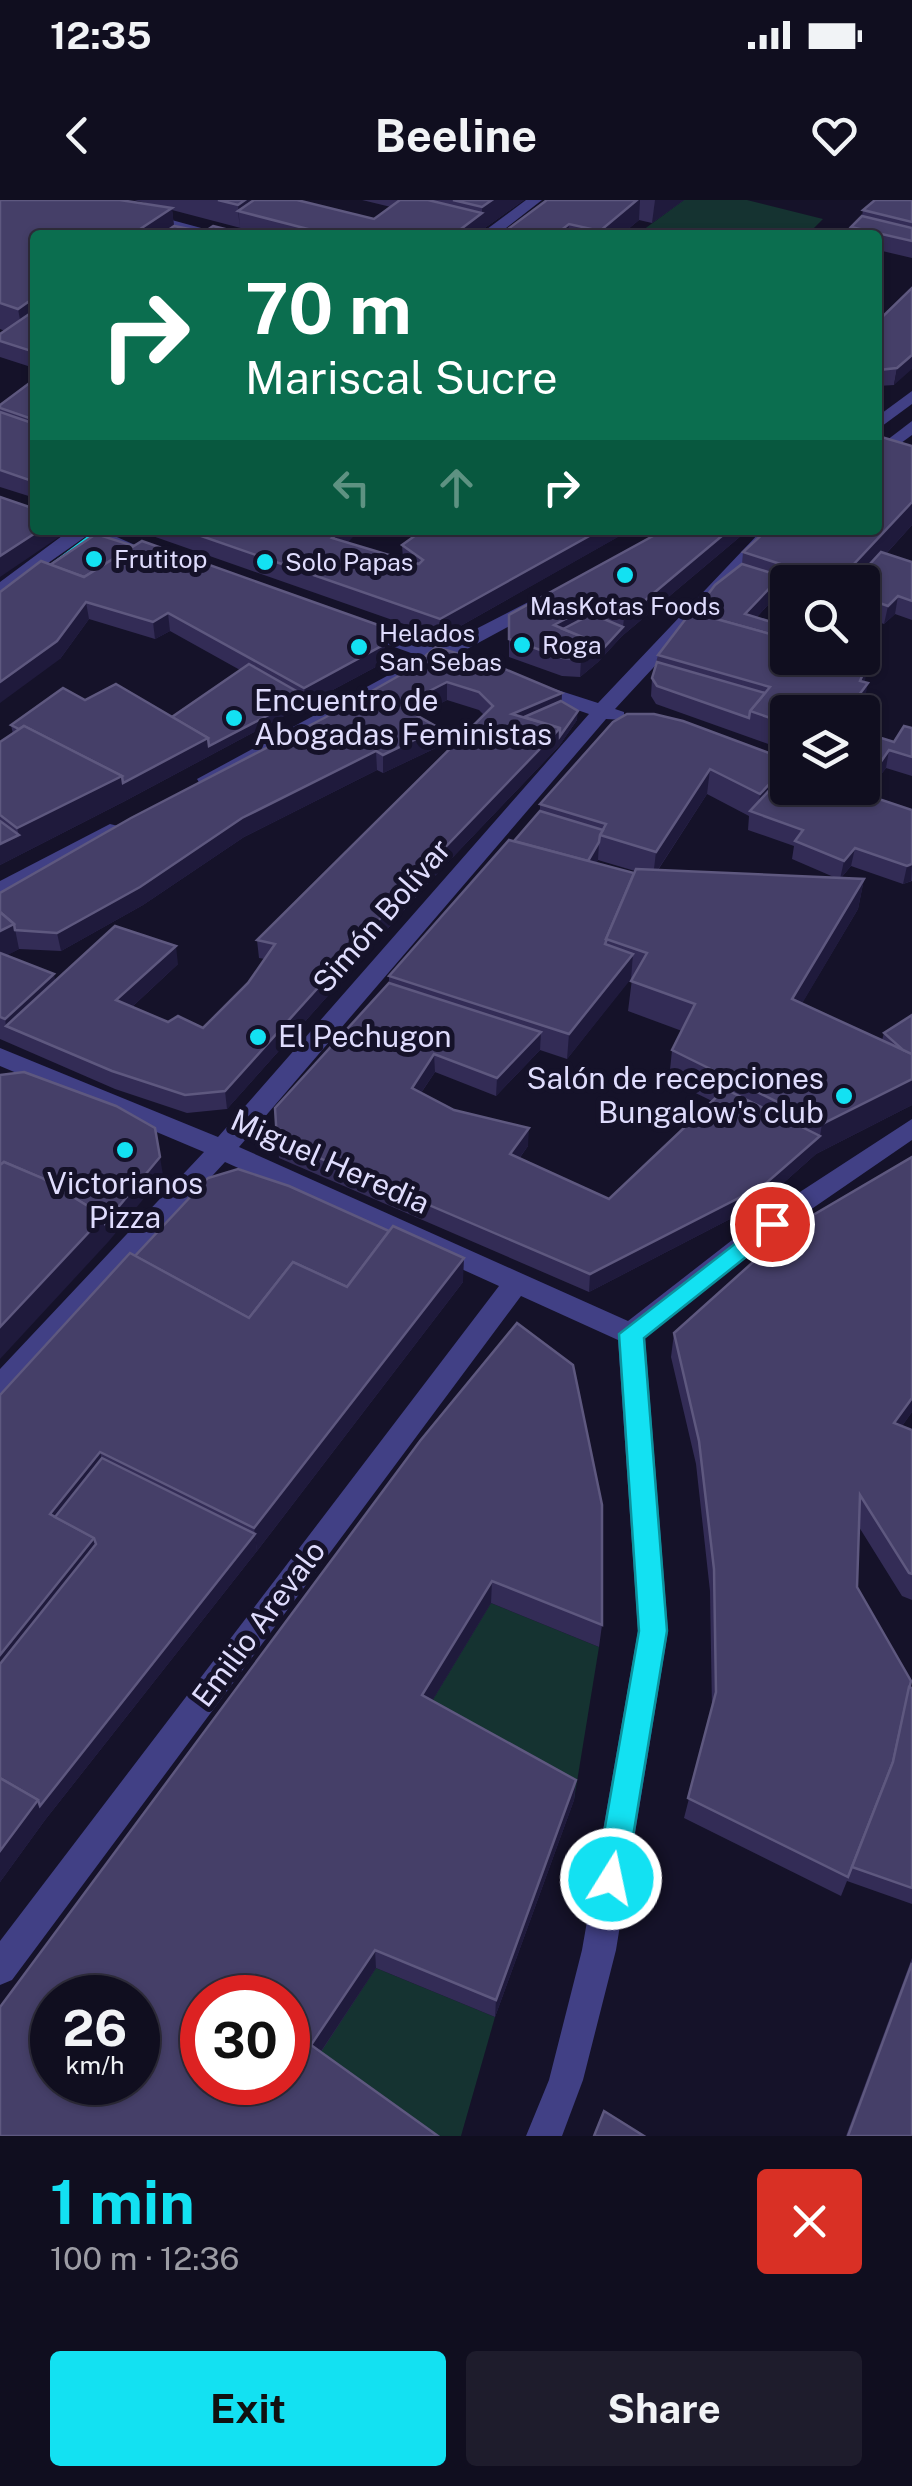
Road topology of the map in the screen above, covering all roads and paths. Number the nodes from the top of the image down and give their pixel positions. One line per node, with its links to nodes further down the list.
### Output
1 (80, 200): 3 (street)
2 (535, 200): 4 (street)
3 (198, 230)
4 (495, 230)
5 (912, 396): 6 (street)
6 (887, 417)
7 (912, 426): 8 (street)
8 (882, 452)
9 (76, 535): 13 (street)
10 (97, 535): 12 (street)
11 (767, 535): 19 (street, Simón Bolívar)
12 (148, 553)
13 (0, 591)
14 (556, 593): 16 (street)
15 (329, 617): 16 (street)
16 (438, 656): 17 (street); 21 (street)
17 (474, 668)
18 (511, 680): 19 (street)
19 (602, 712): 20 (street); 26 (street, Simón Bolívar)
20 (636, 723)
21 (192, 787)
22 (122, 824): 23 (street)
23 (0, 890)
24 (0, 1056): 26 (street, Miguel Heredia)
25 (912, 1128): 28 (street)
26 (221, 1150): 27 (street, Miguel Heredia); 29 (street, Simón Bolívar)
27 (518, 1280): 28 (street, Miguel Heredia); 30 (street, Emilio Arevalo)
28 (632, 1334): 31 (street)
29 (0, 1388)
30 (0, 1968)
31 (544, 2136)

